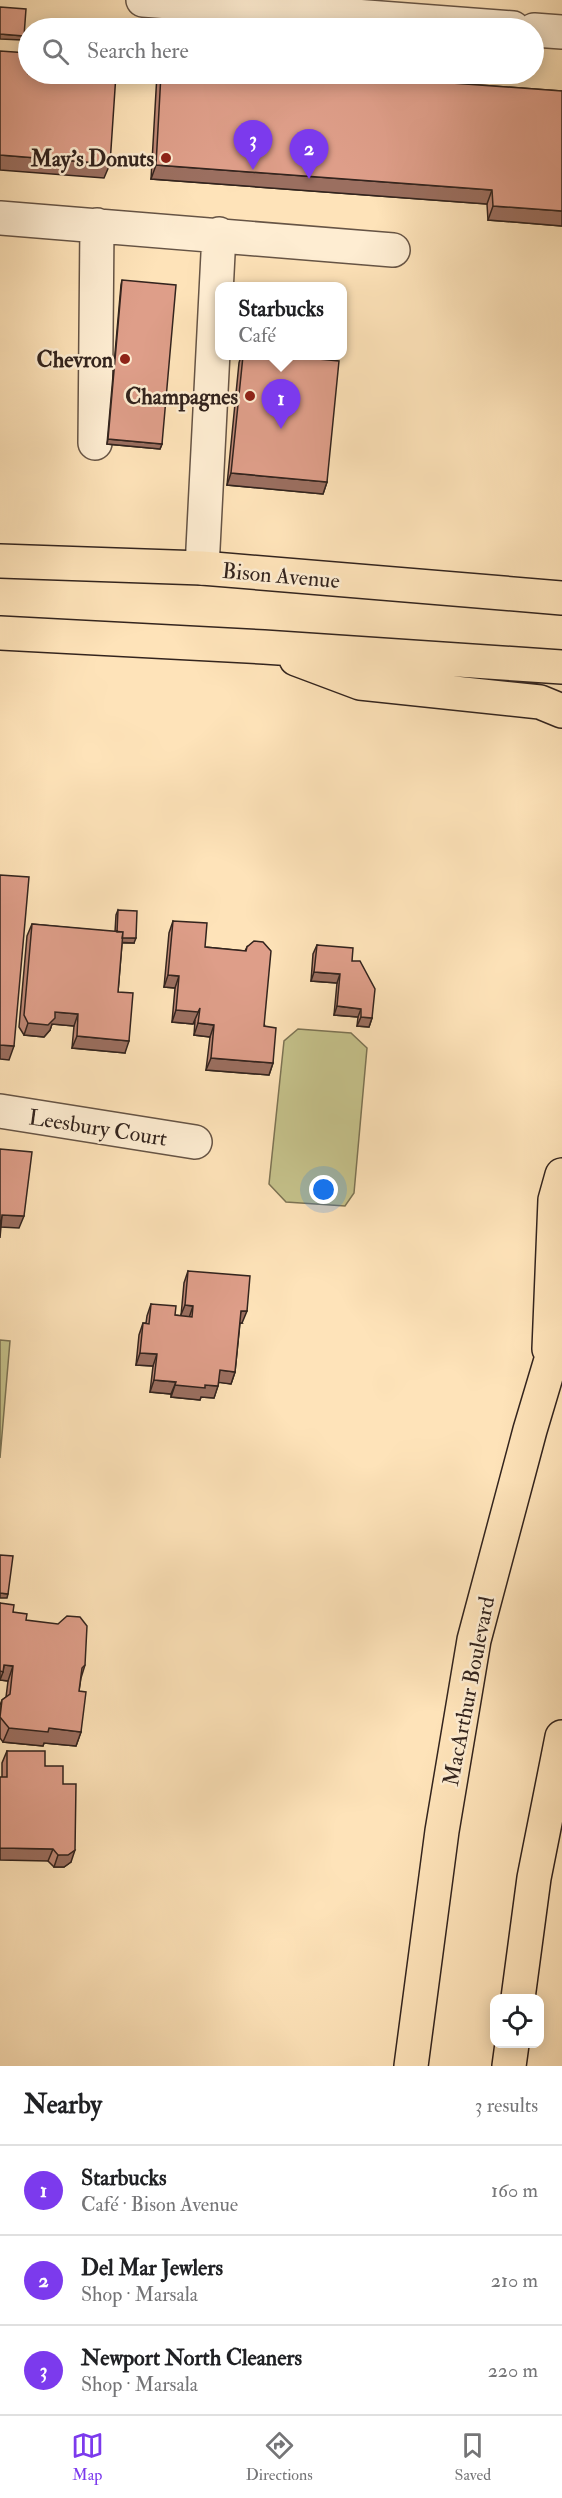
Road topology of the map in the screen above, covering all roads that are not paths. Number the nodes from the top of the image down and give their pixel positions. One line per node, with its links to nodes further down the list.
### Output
1 (153, 0): 2 (street)
2 (384, 18)
3 (544, 31): 4 (street)
4 (562, 32)
5 (0, 218): 6 (street)
6 (97, 225): 7 (street); 11 (street)
7 (219, 234): 8 (street); 9 (street)
8 (393, 250)
9 (217, 282)
10 (215, 313): 13 (street)
11 (95, 443)
12 (0, 561): 13 (main road, Bison Avenue)
13 (202, 568): 14 (main road, Bison Avenue)
14 (562, 598)
15 (0, 633): 16 (main road)
16 (264, 647): 17 (main road); 18 (main road)
17 (562, 666)
18 (562, 711)
19 (0, 1111): 20 (street, Leesbury Court)
20 (195, 1142)
21 (562, 1175): 23 (main road)
22 (562, 1323): 23 (main road, MacArthur Boulevard)
23 (548, 1368): 27 (main road, MacArthur Boulevard)
24 (562, 1737): 25 (main road)
25 (519, 1994)
26 (511, 2048): 28 (main road)
27 (411, 2066)
28 (509, 2066)

